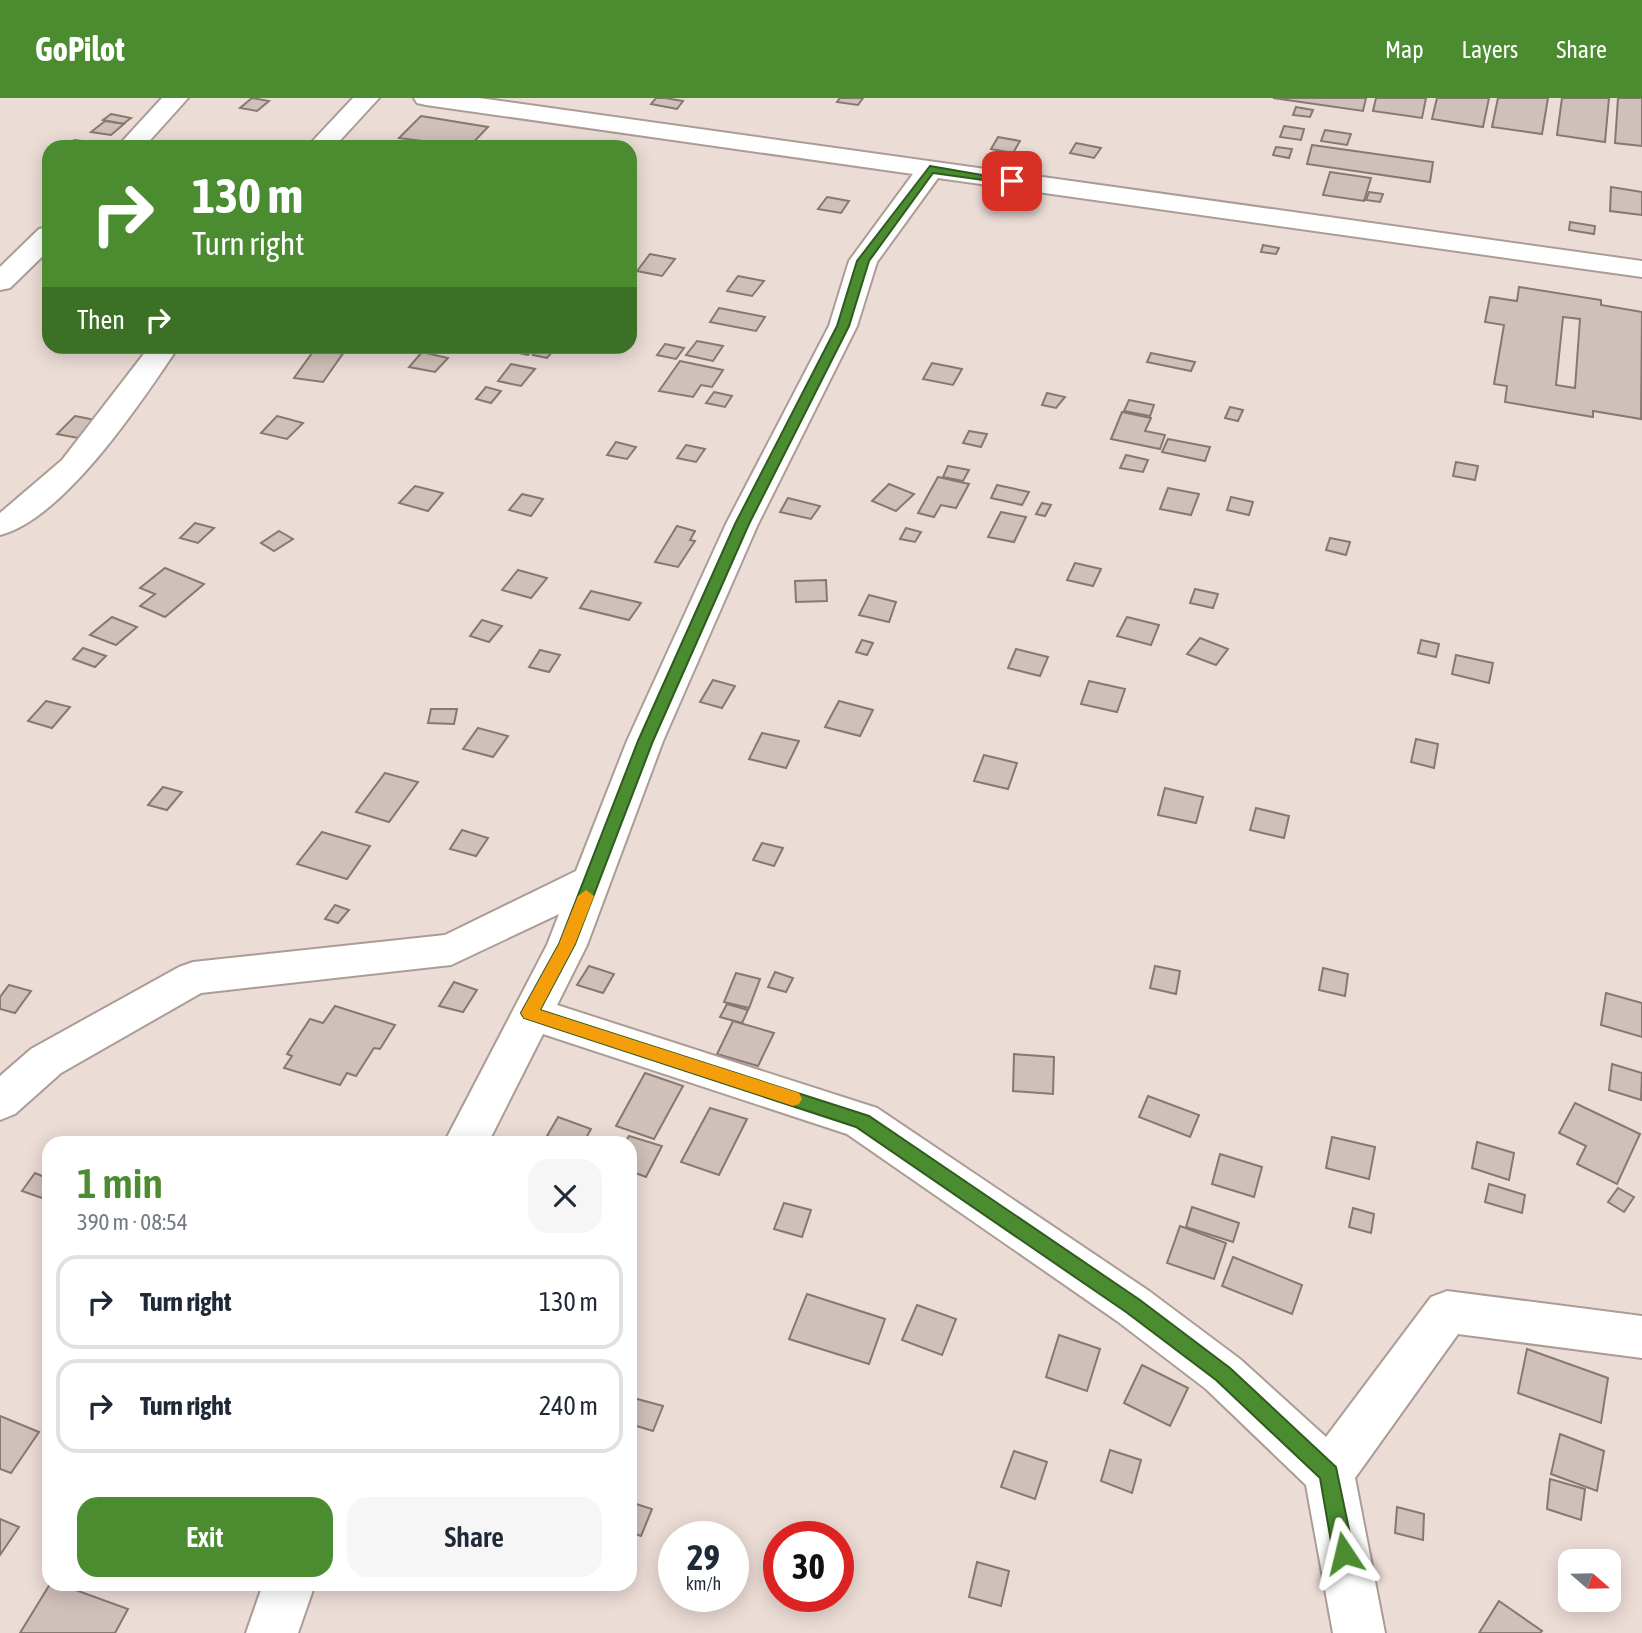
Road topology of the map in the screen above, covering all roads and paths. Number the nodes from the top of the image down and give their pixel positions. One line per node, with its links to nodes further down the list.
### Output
1 (176, 98): 4 (street)
2 (367, 98): 5 (street)
3 (426, 98): 6 (street)
4 (137, 140)
5 (327, 140)
6 (930, 170): 8 (street); 12 (street)
7 (42, 243): 9 (street)
8 (1642, 269)
9 (0, 282)
10 (159, 354): 11 (street)
11 (0, 525)
12 (591, 881): 13 (street); 14 (street)
13 (530, 1013): 15 (street); 17 (street)
14 (0, 1102)
15 (469, 1136)
16 (1642, 1337): 17 (street)
17 (1329, 1474): 20 (street)
18 (287, 1591): 19 (street)
19 (272, 1633)
20 (1359, 1633)

